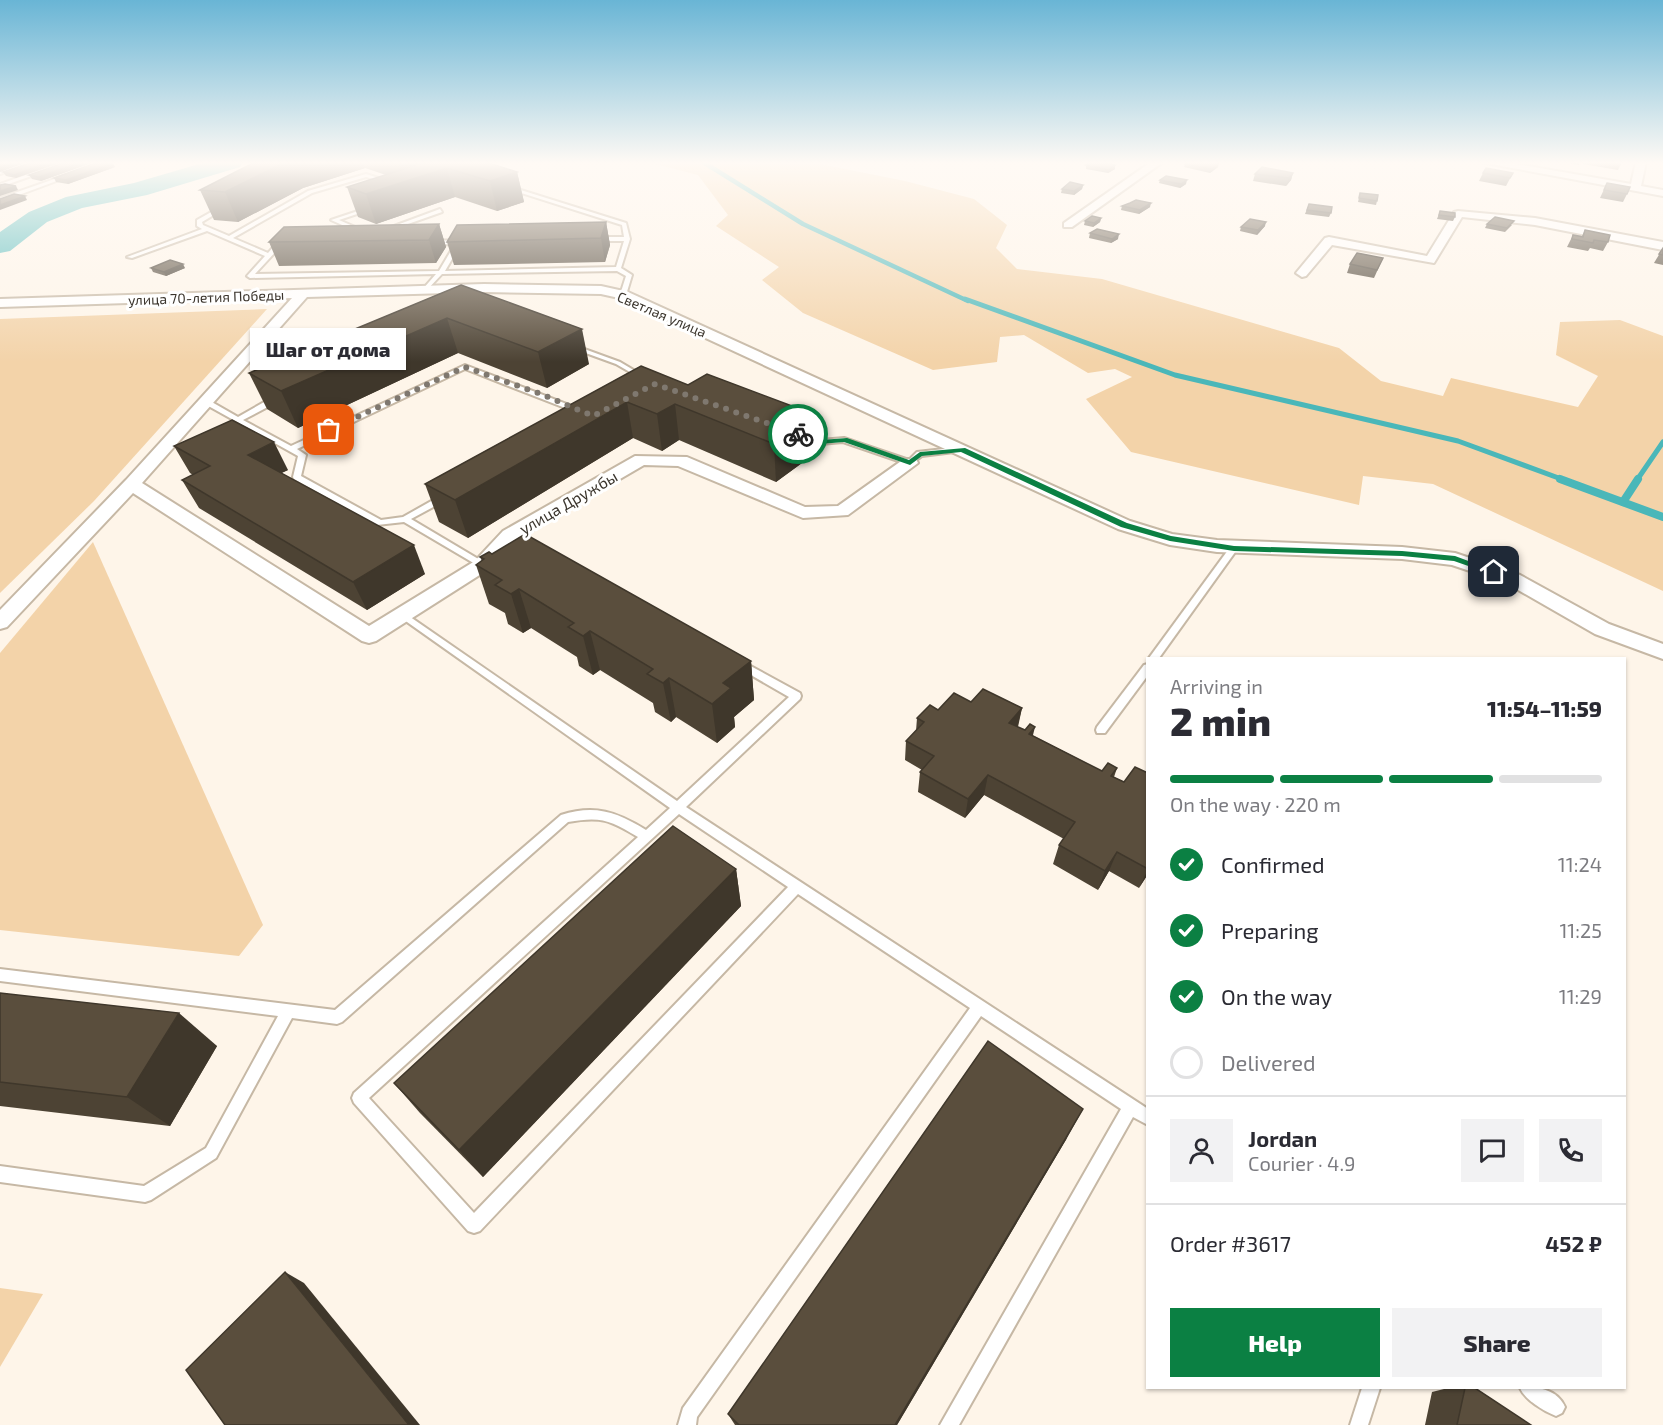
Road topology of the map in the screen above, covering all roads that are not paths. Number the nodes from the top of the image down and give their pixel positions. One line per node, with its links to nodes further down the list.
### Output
1 (246, 228): 10 (lane)
2 (354, 228): 9 (lane)
3 (388, 228): 8 (lane)
4 (625, 228): 11 (lane)
5 (1449, 228): 22 (street)
6 (1571, 228): 17 (street)
7 (207, 229): 10 (lane); 19 (lane)
8 (380, 231)
9 (370, 235)
10 (229, 238): 18 (lane)
11 (627, 239): 12 (lane); 20 (lane)
12 (582, 240)
13 (459, 242): 14 (lane); 15 (lane); 21 (lane)
14 (470, 242)
15 (425, 243)
16 (288, 246): 18 (lane)
17 (1663, 246)
18 (269, 255): 21 (lane)
19 (130, 257)
20 (618, 269): 21 (lane); 25 (lane)
21 (441, 272): 23 (lane)
22 (1302, 273)
23 (425, 290): 24 (street, Светлая улица); 25 (street, Светлая улица)
24 (302, 295): 26 (street, улица 70-летия Победы); 30 (street, улица 70-летия Победы)
25 (623, 295): 35 (street, Светлая улица)
26 (0, 303)
27 (563, 343): 28 (lane)
28 (655, 384)
29 (286, 395): 32 (lane)
30 (207, 403): 32 (lane); 37 (street, улица 70-летия Победы)
31 (593, 416): 34 (lane)
32 (237, 420): 34 (lane)
33 (800, 435): 36 (lane)
34 (290, 449): 39 (lane)
35 (962, 449): 36 (lane); 40 (street, Светлая улица)
36 (910, 463): 41 (street, улица Дружбы)
37 (132, 484): 42 (street, улица Дружбы); 43 (street, улица 70-летия Победы)
38 (458, 491): 39 (lane)
39 (405, 519): 41 (lane)
40 (1234, 548): 44 (street, Светлая улица); 45 (lane)
41 (482, 565): 42 (street, улица Дружбы)
42 (403, 615): 49 (lane)
43 (0, 622)
44 (1663, 652)
45 (1155, 657)
46 (735, 662): 49 (lane)
47 (1146, 670): 48 (lane)
48 (1101, 730)
49 (678, 808): 50 (lane); 51 (lane)
50 (647, 836): 51 (lane); 54 (lane)
51 (796, 888): 53 (lane)
52 (0, 975): 54 (lane)
53 (979, 1007): 55 (lane); 61 (lane)
54 (288, 1011): 57 (lane)
55 (1131, 1107): 56 (lane); 62 (lane)
56 (1146, 1117)
57 (0, 1174)
58 (1371, 1389): 63 (lane)
59 (1530, 1389): 60 (lane)
60 (1556, 1407)
61 (687, 1425)
62 (949, 1425)
63 (1359, 1425)

